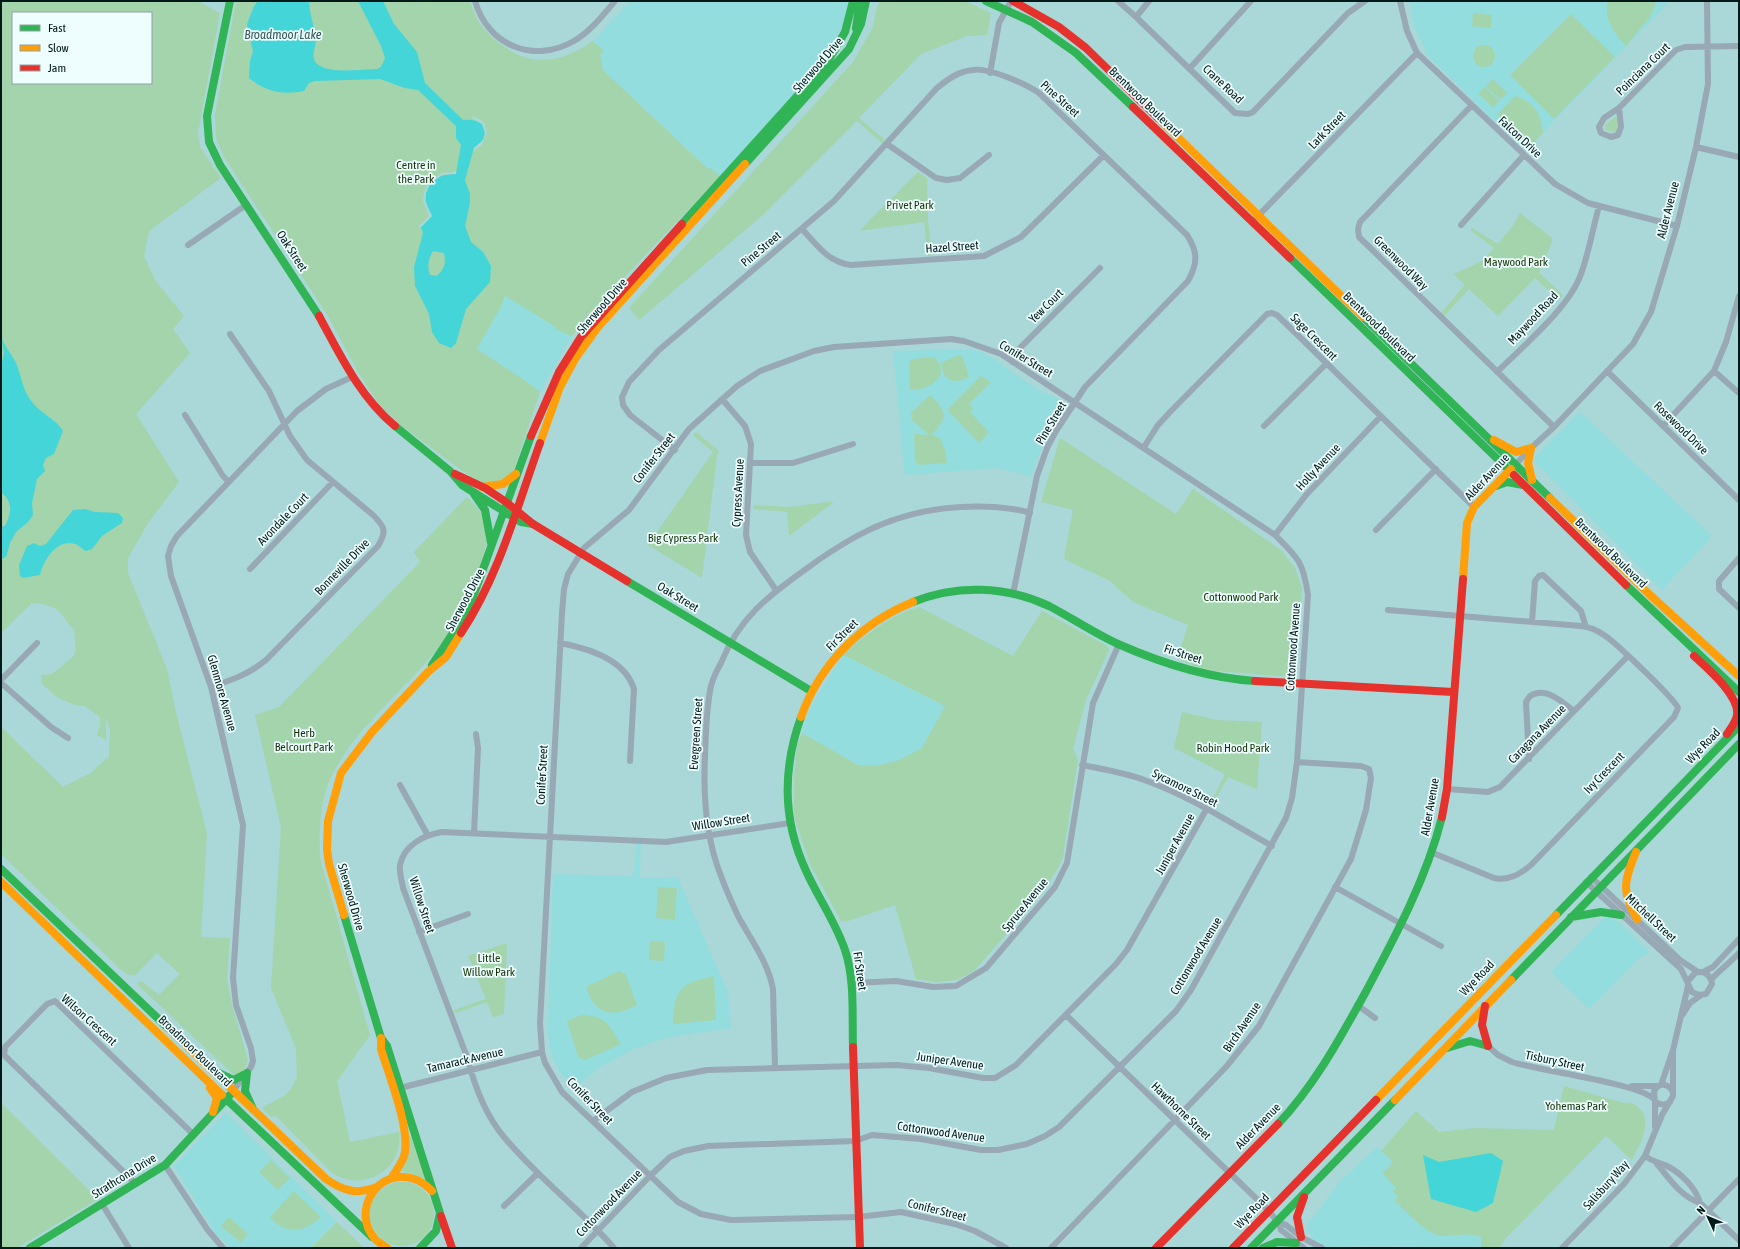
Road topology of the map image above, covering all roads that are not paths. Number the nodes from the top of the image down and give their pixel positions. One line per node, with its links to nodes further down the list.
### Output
1 (230, 1): 32 (main road, Oak Street)
2 (474, 1): 3 (street)
3 (615, 1)
4 (866, 1): 16 (main road, Sherwood Drive)
5 (871, 1): 16 (main road)
6 (986, 1): 15 (main road, Brentwood Boulevard)
7 (1012, 1): 15 (street); 34 (main road, Brentwood Boulevard)
8 (1118, 1): 17 (street, Crane Road)
9 (1149, 1): 17 (street)
10 (1251, 1): 22 (street)
11 (1365, 1): 22 (street, Crane Road)
12 (1400, 1): 21 (street, Falcon Drive)
13 (1707, 1): 19 (street, Alder Avenue)
14 (854, 2): 18 (main road); 67 (main road, Sherwood Drive)
15 (1007, 9): 23 (street); 35 (main road, Brentwood Boulevard)
16 (864, 13): 18 (main road, Sherwood Drive)
17 (1136, 17): 22 (street, Crane Road)
18 (855, 39): 81 (main road, Sherwood Drive)
19 (1708, 46): 20 (street, Poinciana Court); 25 (street, Poinciana Court); 27 (street, Alder Avenue)
20 (1739, 46)
21 (1417, 53): 24 (street, Falcon Drive); 34 (street, Lark Street)
22 (1190, 68)
23 (990, 73): 26 (street, Pine Street); 29 (street, Pine Street)
24 (1471, 106): 30 (street, Falcon Drive); 48 (street, Greenwood Way)
25 (1619, 108): 25 (street, Poinciana Court)
26 (887, 144): 28 (street); 38 (street, Pine Street)
27 (1696, 147): 31 (street); 37 (street, Alder Avenue)
28 (989, 155)
29 (1104, 155): 38 (street, Hazel Street); 52 (street, Pine Street)
30 (1524, 155): 33 (street, Falcon Drive); 36 (street)
31 (1739, 157)
32 (246, 205): 39 (street); 49 (main road, Oak Street)
33 (1599, 206): 37 (street, Falcon Drive); 48 (street, Maywood Road)
34 (1259, 215): 35 (street, Lark Street); 59 (main road, Brentwood Boulevard)
35 (1252, 222): 62 (main road, Brentwood Boulevard)
36 (1461, 225)
37 (1677, 226): 46 (street, Alder Avenue)
38 (802, 229): 64 (street, Pine Street)
39 (188, 245)
40 (1100, 268): 44 (street, Yew Court)
41 (1739, 296): 42 (street)
42 (1737, 311): 47 (street)
43 (230, 334): 55 (street, Bonneville Drive)
44 (1012, 362): 51 (street, Conifer Street); 52 (street, Conifer Street)
45 (1326, 364): 54 (street, Sage Crescent); 56 (street); 61 (street, Sage Crescent)
46 (1607, 371): 57 (street, Rosewood Drive); 58 (street, Alder Avenue)
47 (1714, 371): 50 (street); 57 (street)
48 (1497, 372): 58 (street, Greenwood Way)
49 (352, 376): 55 (street, Glenmore Avenue); 70 (main road, Oak Street)
50 (1739, 393)
51 (722, 398): 64 (street, Conifer Street); 65 (street, Cypress Avenue)
52 (1076, 403): 61 (street, Cottonwood Avenue); 82 (street, Pine Street)
53 (185, 415): 72 (street)
54 (1381, 416): 68 (street, Sage Crescent); 84 (street, Holly Avenue)
55 (284, 424): 72 (street, Glenmore Avenue); 73 (street, Bonneville Drive)
56 (1264, 426)
57 (1663, 426): 78 (street, Rosewood Drive)
58 (1554, 427): 63 (street, Alder Avenue)
59 (1489, 438): 63 (main road); 66 (main road, Brentwood Boulevard)
60 (853, 444): 65 (street)
61 (1144, 447): 84 (street, Cottonwood Avenue)
62 (1483, 447): 69 (main road, Brentwood Boulevard); 74 (main road)
63 (1531, 448): 66 (street, Alder Avenue); 71 (main road)
64 (675, 450): 86 (street, Conifer Street)
65 (751, 463): 89 (street, Cypress Avenue)
66 (1516, 464): 69 (main road, Alder Avenue); 71 (main road, Brentwood Boulevard)
67 (520, 468): 76 (main road); 79 (main road, Sherwood Drive)
68 (1436, 469): 80 (street, Sage Crescent); 83 (street)
69 (1509, 471): 74 (main road, Alder Avenue); 75 (main road, Brentwood Boulevard)
70 (455, 474): 76 (main road, Oak Street); 77 (main road, Oak Street)
71 (1532, 480): 103 (main road, Brentwood Boulevard)
72 (229, 482): 106 (street, Glenmore Avenue)
73 (332, 483): 88 (street, Avondale Court); 106 (street, Bonneville Drive)
74 (1495, 486): 75 (main road); 80 (main road, Alder Avenue)
75 (1524, 486): 94 (main road, Brentwood Boulevard)
76 (482, 487): 79 (main road, Oak Street)
77 (473, 492): 79 (main road, Oak Street); 85 (main road)
78 (1739, 500)
79 (505, 507): 81 (main road, Oak Street); 85 (main road, Sherwood Drive)
80 (1474, 507): 93 (main road, Alder Avenue)
81 (514, 513): 86 (main road, Oak Street); 102 (main road, Sherwood Drive)
82 (1030, 513): 89 (street, Evergreen Street); 90 (street, Pine Street)
83 (1376, 530)
84 (1275, 535): 105 (street, Cottonwood Avenue)
85 (491, 548): 102 (main road, Sherwood Drive)
86 (581, 553): 97 (main road, Oak Street); 99 (street, Conifer Street)
87 (1739, 558): 91 (street)
88 (250, 569)
89 (776, 590): 97 (street, Evergreen Street)
90 (1013, 594): 100 (main road, Fir Street); 107 (main road, Fir Street)
91 (1739, 608)
92 (1388, 610): 93 (street, Ivy Crescent)
93 (1458, 616): 95 (street, Ivy Crescent); 108 (main road, Alder Avenue)
94 (1660, 618): 109 (main road, Brentwood Boulevard); 114 (main road)
95 (1532, 622): 96 (street, Ivy Crescent); 96 (street)
96 (1586, 627): 101 (street, Ivy Crescent)
97 (731, 642): 107 (main road, Oak Street); 126 (street, Evergreen Street)
98 (37, 643): 104 (street)
99 (560, 643): 117 (street); 127 (street, Conifer Street)
100 (1119, 644): 105 (main road, Fir Street); 119 (street, Spruce Avenue)
101 (1628, 656): 110 (street, Caragana Avenue); 130 (street, Ivy Crescent)
102 (428, 672): 168 (main road, Sherwood Drive)
103 (1738, 674)
104 (1, 682): 113 (street)
105 (1301, 684): 108 (main road, Fir Street); 118 (street, Cottonwood Avenue)
106 (211, 687): 165 (street, Glenmore Avenue)
107 (811, 691): 123 (main road, Fir Street)
108 (1453, 692): 121 (main road, Alder Avenue)
109 (1739, 692)
110 (1574, 711): 116 (street, Caragana Avenue); 116 (street)
111 (1739, 726): 114 (main road, Wye Road)
112 (476, 734): 124 (street)
113 (68, 738)
114 (1724, 741): 132 (main road, Wye Road)
115 (1737, 747): 129 (main road, Wye Road)
116 (1529, 758): 121 (street, Caragana Avenue)
117 (630, 761)
118 (1297, 762): 128 (street, Cottonwood Avenue); 134 (street, Birch Avenue)
119 (1082, 765): 122 (street, Sycamore Street); 147 (street, Spruce Avenue)
120 (400, 785): 125 (street)
121 (1447, 789): 130 (main road, Alder Avenue)
122 (1206, 810): 128 (street, Sycamore Street); 152 (street, Juniper Avenue)
123 (790, 823): 126 (street, Willow Street); 147 (main road, Fir Street)
124 (474, 832): 125 (street, Willow Street); 127 (street, Willow Street)
125 (427, 834): 141 (street, Willow Street)
126 (709, 835): 127 (street, Willow Street); 162 (street, Evergreen Street)
127 (550, 836): 158 (street, Conifer Street)
128 (1272, 846): 163 (street, Cottonwood Avenue)
129 (1638, 847): 135 (main road, Wye Road); 139 (main road)
130 (1433, 853): 140 (main road, Alder Avenue)
131 (1, 868): 160 (main road, Broadmoor Boulevard)
132 (1589, 880): 135 (street, Mitchell Street); 197 (main road, Wye Road)
133 (1, 882): 159 (main road, Broadmoor Boulevard)
134 (1335, 887): 140 (street); 176 (street, Birch Avenue)
135 (1598, 889): 137 (street, Mitchell Street); 138 (main road, Wye Road); 139 (street, Mitchell Street)
136 (468, 914): 141 (street)
137 (1621, 915): 138 (main road); 148 (street, Mitchell Street)
138 (1571, 918): 151 (main road, Wye Road)
139 (1637, 919): 145 (street, Mitchell Street)
140 (1402, 924): 143 (street); 150 (main road, Alder Avenue)
141 (419, 932): 164 (street, Willow Street)
142 (1739, 939): 145 (street)
143 (1441, 946)
144 (1739, 953): 146 (street)
145 (1700, 972): 146 (street); 148 (street)
146 (1711, 980): 149 (street)
147 (852, 983): 161 (main road, Fir Street)
148 (1688, 984): 149 (street); 153 (street)
149 (1701, 995): 153 (street)
150 (1357, 1005): 154 (street); 186 (main road, Alder Avenue)
151 (1485, 1006): 155 (main road); 156 (main road, Wye Road)
152 (1066, 1015): 161 (street, Juniper Avenue); 163 (street, Hawthorne Street)
153 (1682, 1015): 157 (street)
154 (1375, 1018)
155 (1488, 1046): 156 (main road); 167 (street, Tisbury Street)
156 (1443, 1050): 193 (main road, Wye Road)
157 (1673, 1050): 166 (street); 170 (street)
158 (542, 1052): 164 (street, Tamarack Avenue); 177 (street, Conifer Street)
159 (183, 1056): 171 (main road, Broadmoor Boulevard); 175 (main road)
160 (204, 1063): 165 (main road); 169 (main road, Broadmoor Boulevard)
161 (854, 1066): 162 (street, Juniper Avenue); 181 (main road, Fir Street)
162 (775, 1067): 177 (street, Juniper Avenue)
163 (1121, 1067): 176 (street, Hawthorne Street); 181 (street, Cottonwood Avenue)
164 (471, 1071): 168 (street, Tamarack Avenue); 185 (street, Willow Street)
165 (247, 1073): 169 (street, Glenmore Avenue); 174 (main road)
166 (1659, 1085): 167 (street, Tisbury Street); 170 (street); 172 (street)
167 (1622, 1086): 172 (street, Tisbury Street)
168 (397, 1089): 188 (main road, Sherwood Drive); 192 (main road, Sherwood Drive)
169 (233, 1091): 171 (main road, Strathcona Drive); 174 (main road, Broadmoor Boulevard)
170 (1673, 1093): 173 (street)
171 (227, 1098): 175 (main road, Strathcona Drive); 178 (main road, Broadmoor Boulevard)
172 (1654, 1100): 173 (street); 179 (street, Salisbury Way)
173 (1670, 1102): 179 (street, Salisbury Way)
174 (254, 1112): 191 (main road, Broadmoor Boulevard)
175 (213, 1115): 178 (main road); 180 (main road, Strathcona Drive)
176 (1175, 1120): 186 (street, Hawthorne Street); 216 (street, Birch Avenue)
177 (594, 1121): 187 (street, Conifer Street)
178 (254, 1125): 203 (main road, Broadmoor Boulevard)
179 (1655, 1130): 182 (street, Salisbury Way)
180 (194, 1134): 183 (main road, Strathcona Drive); 190 (street, Wilson Crescent)
181 (856, 1141): 187 (street, Cottonwood Avenue); 200 (main road, Fir Street)
182 (1645, 1156): 184 (street); 223 (street, Salisbury Way)
183 (165, 1164): 190 (main road, Strathcona Drive); 209 (street)
184 (1657, 1164): 194 (street); 194 (street)
185 (538, 1173): 196 (street); 202 (street, Willow Street)
186 (1230, 1173): 197 (street, Hawthorne Street); 217 (main road, Alder Avenue)
187 (650, 1176): 200 (street, Conifer Street); 202 (street, Cottonwood Avenue)
188 (392, 1177): 191 (main road); 192 (main road)
189 (1739, 1179): 198 (street)
190 (135, 1183): 195 (main road, Strathcona Drive)
191 (374, 1188): 203 (main road)
192 (433, 1192): 199 (main road, Sherwood Drive)
193 (1306, 1192): 201 (main road, Wye Road); 204 (main road)
194 (1700, 1203): 198 (street)
195 (102, 1204): 206 (main road, Strathcona Drive); 208 (street)
196 (504, 1206)
197 (1269, 1211): 201 (street, Hawthorne Street); 218 (main road, Wye Road)
198 (1709, 1211): 205 (street); 224 (street)
199 (440, 1213): 210 (main road); 211 (main road)
200 (858, 1217): 214 (main road, Fir Street); 215 (street, Conifer Street)
201 (1278, 1222): 204 (street); 219 (main road, Wye Road)
202 (598, 1230): 212 (street, Cottonwood Avenue); 213 (street, Willow Street)
203 (372, 1237): 207 (main road, Broadmoor Boulevard)
204 (1299, 1240): 220 (main road); 221 (street); 222 (street)
205 (1739, 1240)
206 (34, 1247)
207 (384, 1247)
208 (129, 1248)
209 (223, 1248)
210 (420, 1248)
211 (452, 1248)
212 (581, 1248)
213 (614, 1248)
214 (860, 1248)
215 (1006, 1248)
216 (1051, 1248)
217 (1156, 1248)
218 (1233, 1248)
219 (1251, 1248)
220 (1263, 1248)
221 (1304, 1248)
222 (1322, 1248)
223 (1562, 1248)
224 (1672, 1248)

